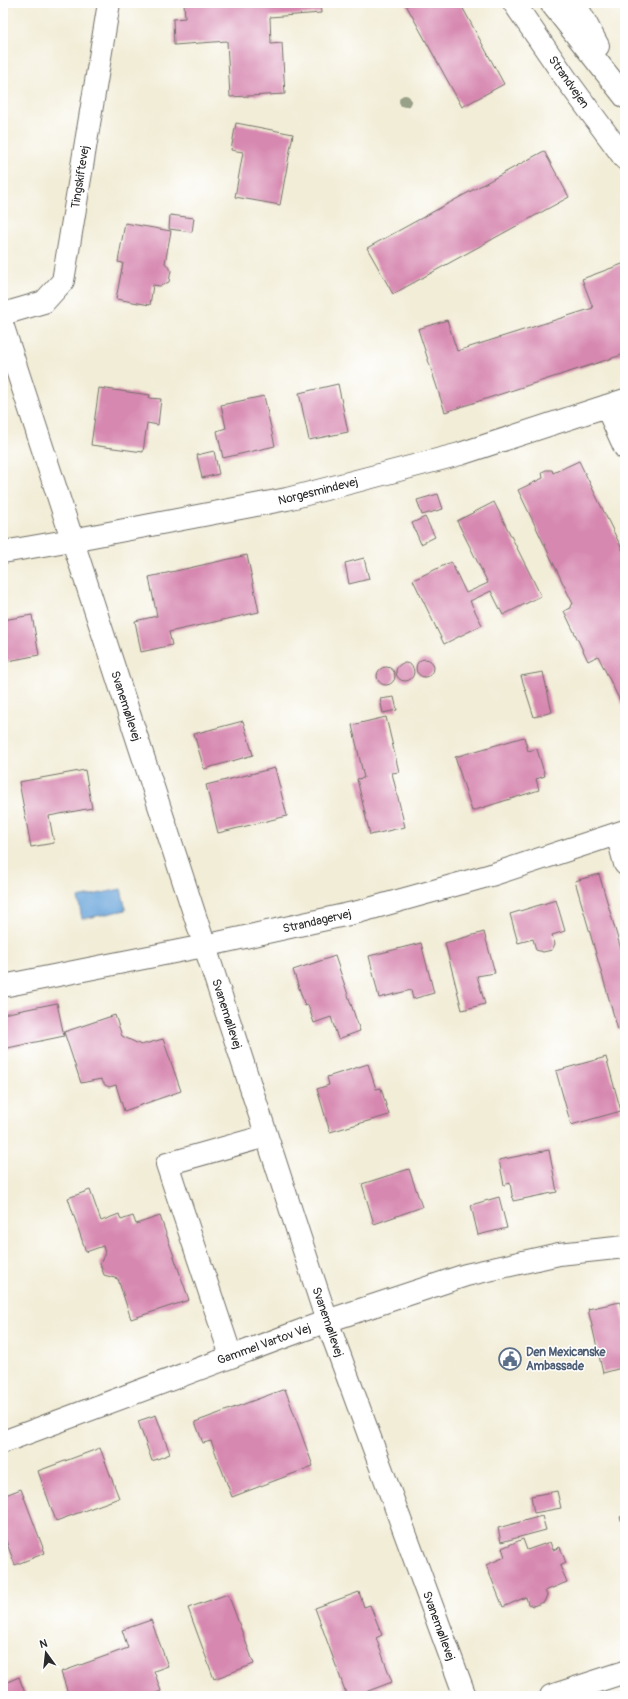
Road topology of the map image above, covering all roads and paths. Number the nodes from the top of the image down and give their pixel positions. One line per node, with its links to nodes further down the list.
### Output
1 (110, 3): 7 (street, Tingskiftevej)
2 (514, 3): 6 (street, Strandvejen)
3 (551, 3): 5 (street)
4 (575, 3): 5 (street)
5 (625, 96)
6 (625, 159)
7 (3, 314)
8 (3, 327): 11 (street, Svanemøllevej)
9 (616, 403): 10 (street); 11 (street, Norgesmindevej)
10 (625, 448)
11 (72, 540): 12 (street, Norgesmindevej); 15 (street, Svanemøllevej)
12 (3, 552)
13 (621, 832): 14 (street); 15 (street, Strandagervej)
14 (625, 864)
15 (204, 946): 16 (street, Strandagervej); 17 (street, Svanemøllevej)
16 (3, 986)
17 (266, 1136): 19 (street, Svanemøllevej); 20 (street)
18 (625, 1247): 19 (street, Gammel Vartov Vej)
19 (326, 1321): 20 (street, Gammel Vartov Vej); 23 (street, Svanemøllevej)
20 (231, 1356): 21 (street, Gammel Vartov Vej)
21 (3, 1442)
22 (625, 1672): 24 (street)
23 (465, 1696)
24 (551, 1696)

